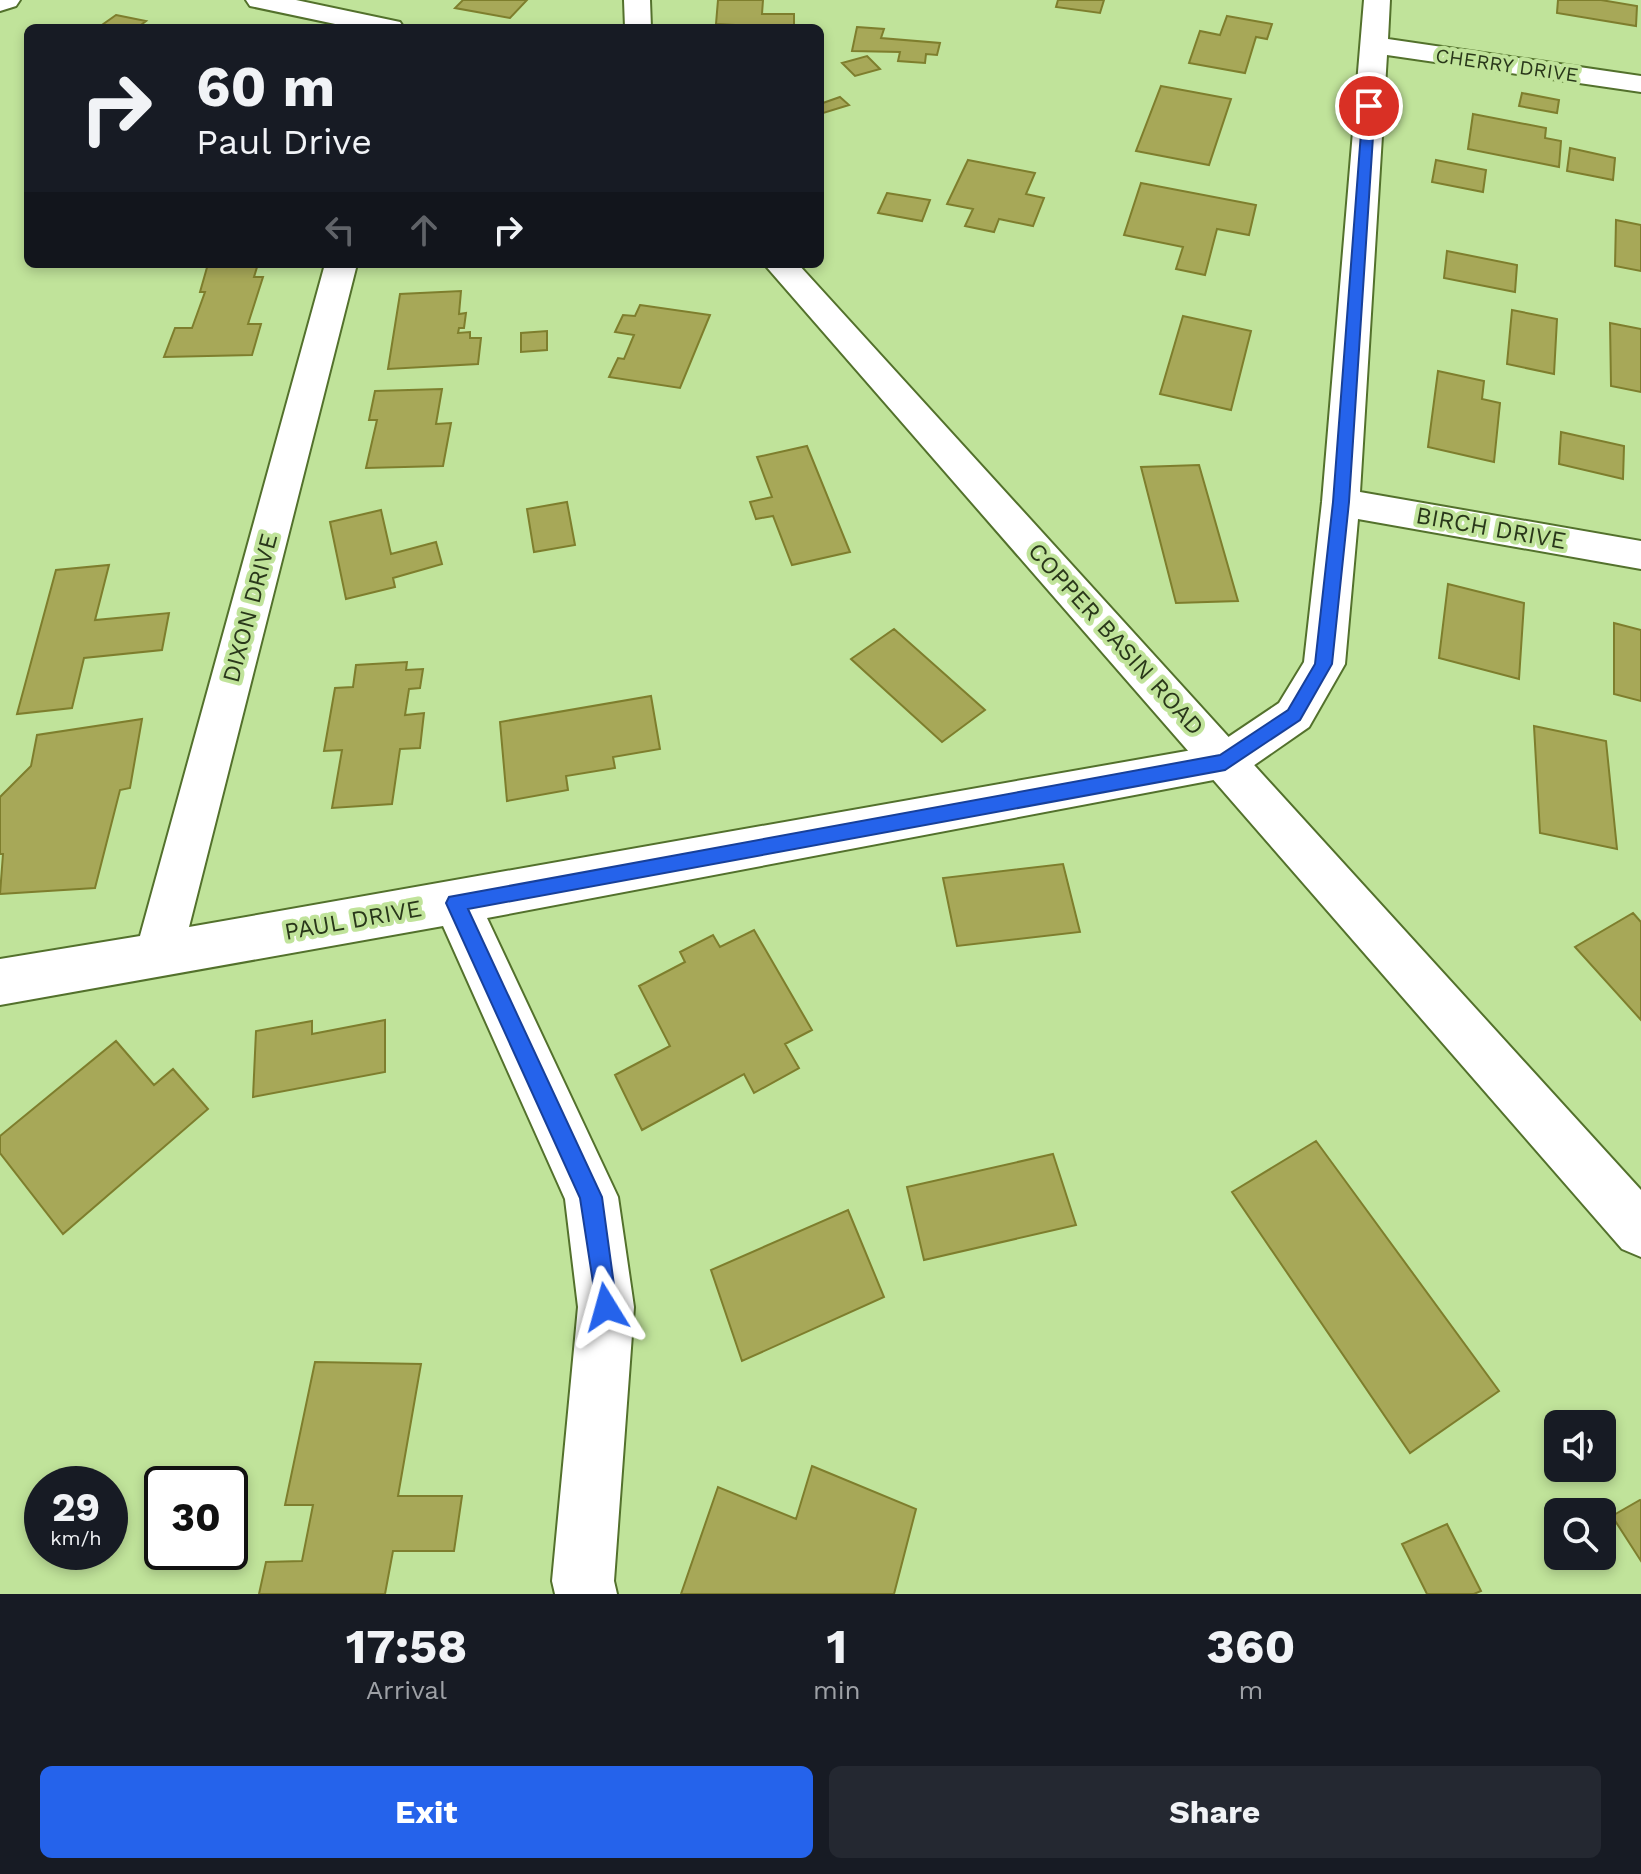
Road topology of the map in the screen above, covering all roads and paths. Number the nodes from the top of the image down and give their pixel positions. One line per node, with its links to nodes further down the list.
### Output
1 (7, 0): 5 (street)
2 (259, 0): 6 (street)
3 (637, 0): 7 (street)
4 (1377, 0): 8 (street)
5 (0, 3)
6 (372, 24)
7 (638, 24)
8 (1373, 45): 9 (street, CHERRY DRIVE); 12 (street)
9 (1641, 84)
10 (340, 268): 16 (street, DIXON DRIVE)
11 (784, 268): 14 (street, COPPER BASIN ROAD)
12 (1341, 502): 13 (street, BIRCH DRIVE); 14 (street)
13 (1641, 555)
14 (1225, 762): 15 (street, PAUL DRIVE); 18 (street, COPPER BASIN ROAD)
15 (456, 903): 16 (street, PAUL DRIVE); 19 (street)
16 (159, 953): 17 (street, PAUL DRIVE)
17 (0, 982)
18 (1641, 1230)
19 (586, 1594)

